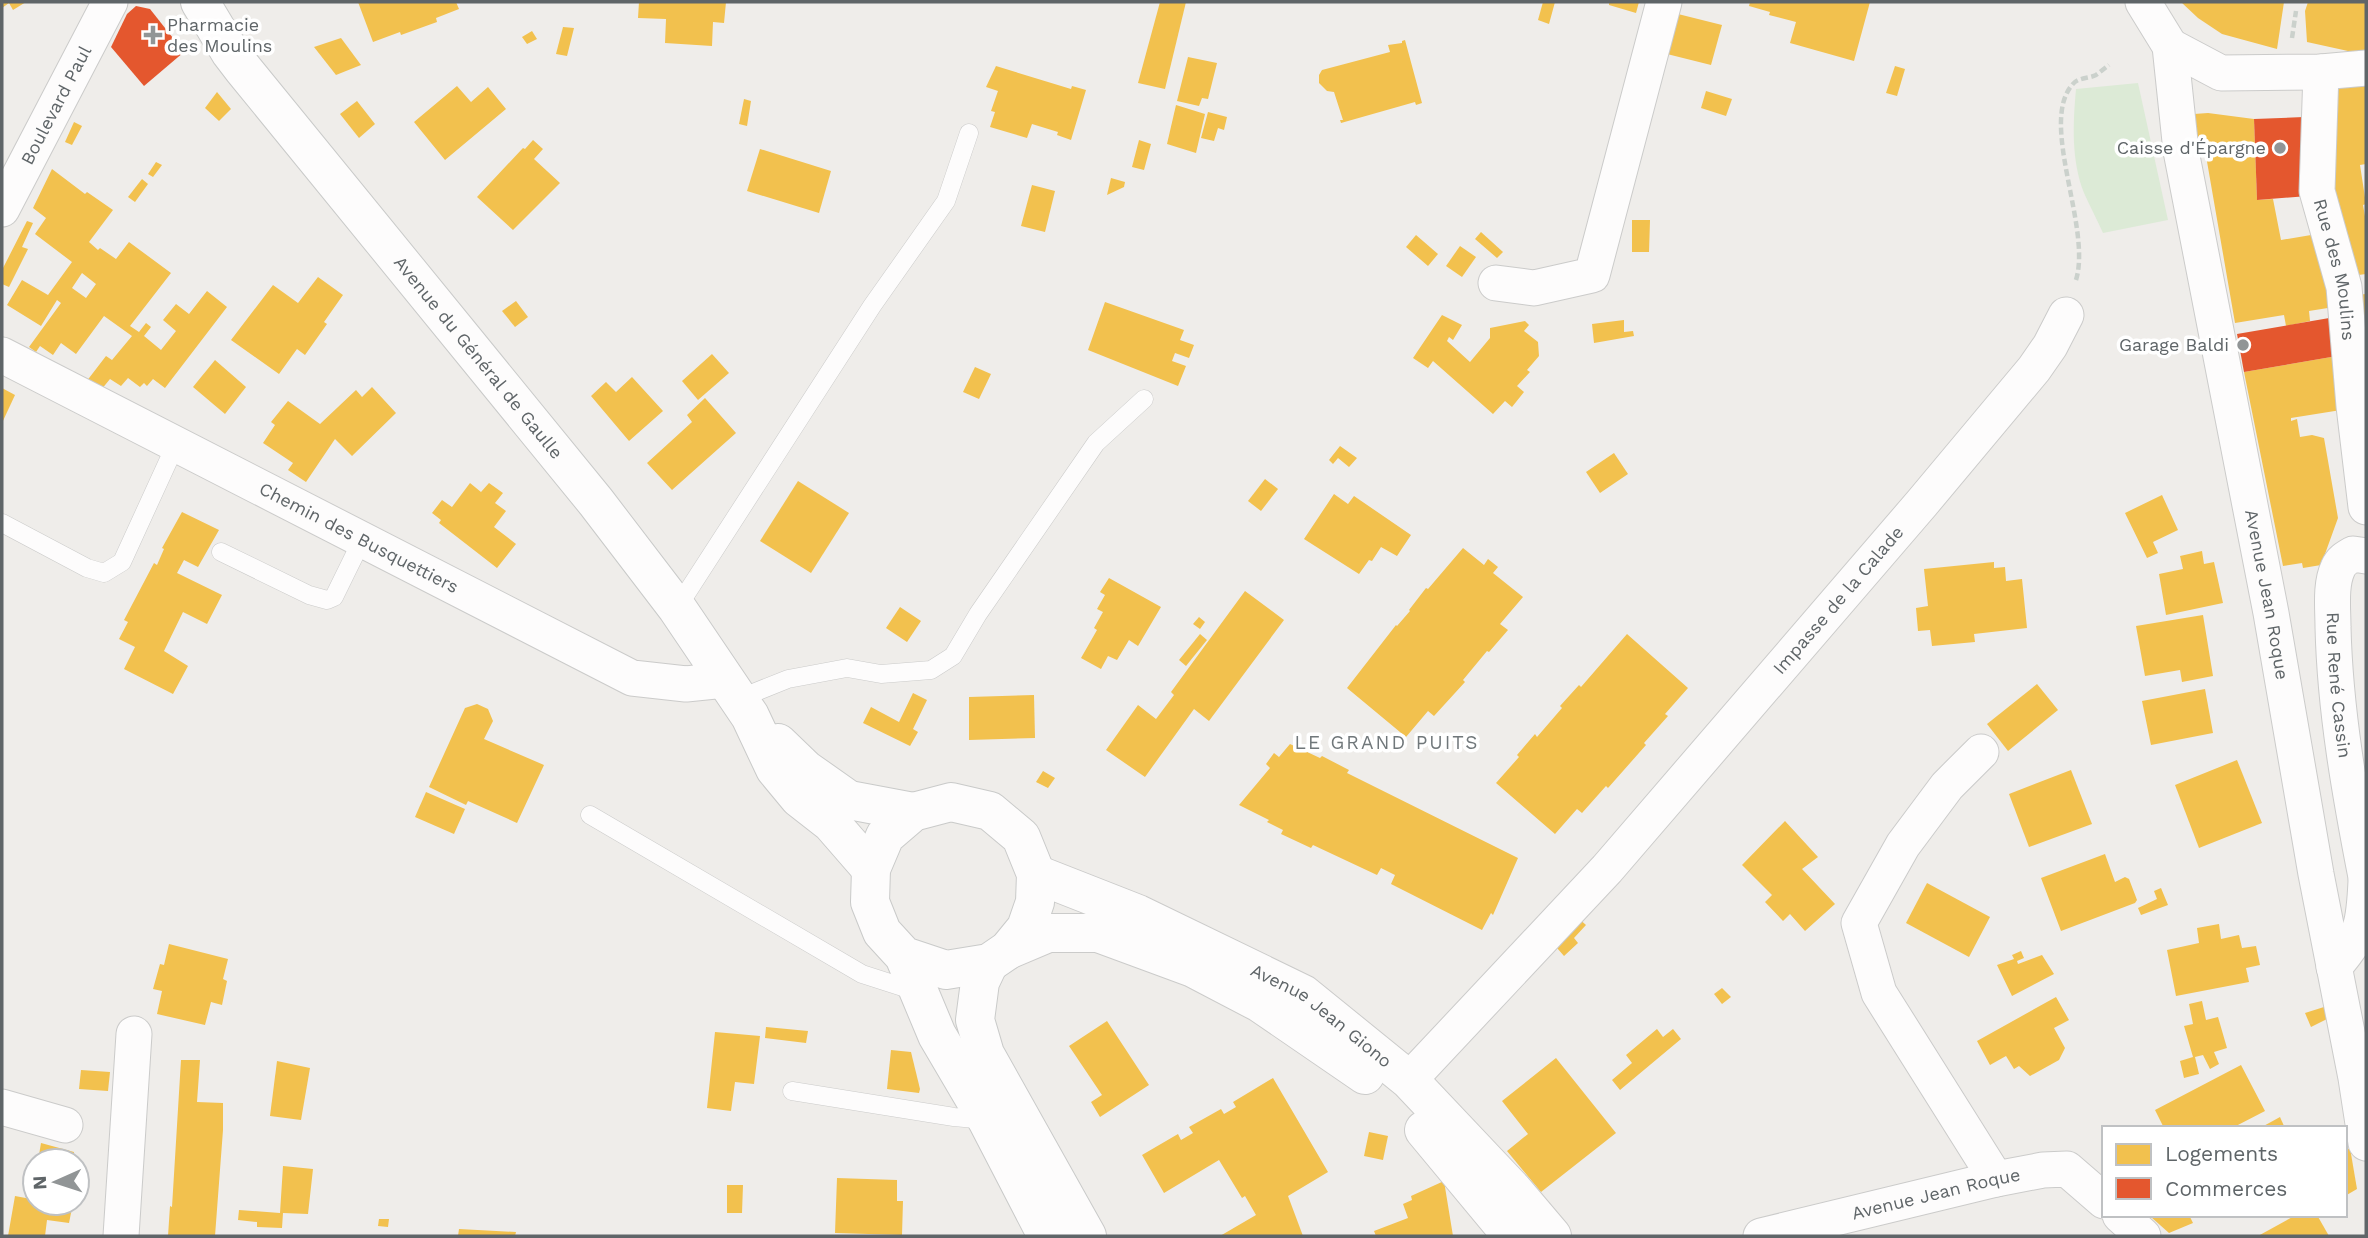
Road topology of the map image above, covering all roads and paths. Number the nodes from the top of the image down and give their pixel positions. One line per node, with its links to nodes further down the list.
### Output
1 (110, 2): 10 (street, Boulevard Paul)
2 (200, 2): 22 (main road, Avenue du Général de Gaulle)
3 (1664, 2): 11 (street)
4 (2143, 2): 5 (street)
5 (2170, 46): 8 (street); 32 (street, Avenue Jean Roque)
6 (2109, 65): 13 (path)
7 (2366, 68): 8 (street)
8 (2321, 72): 12 (street, Rue des Moulins)
9 (970, 134): 22 (lane)
10 (2, 209)
11 (1496, 283)
12 (2355, 286): 17 (street, Rue des Moulins)
13 (2066, 315): 35 (street, Impasse de la Calade)
14 (2, 355): 16 (street, Chemin des Busquettiers)
15 (1144, 400): 23 (lane)
16 (176, 444): 18 (lane); 19 (street, Chemin des Busquettiers)
17 (2366, 507)
18 (2, 523)
19 (362, 540): 20 (lane); 23 (street, Chemin des Busquettiers)
20 (220, 552)
21 (2366, 556): 29 (street, Rue René Cassin)
22 (677, 608): 23 (main road, Avenue du Général de Gaulle)
23 (738, 698): 25 (main road, Avenue du Général de Gaulle); 27 (main road, Avenue du Général de Gaulle)
24 (1981, 752): 41 (street)
25 (913, 812): 27 (main road); 28 (main road)
26 (590, 815): 33 (lane)
27 (870, 869): 30 (main road)
28 (1036, 874): 31 (main road); 35 (main road, Avenue Jean Giono)
29 (2366, 879): 32 (street, Rue René Cassin)
30 (904, 956): 31 (main road); 33 (main road)
31 (999, 956): 38 (main road); 47 (main road, Avenue Jean Giono)
32 (2334, 967): 40 (street, Avenue Jean Roque)
33 (919, 992): 38 (main road)
34 (134, 1034): 44 (street)
35 (1409, 1080): 48 (main road, Avenue Jean Giono)
36 (792, 1091): 38 (lane)
37 (2, 1107): 39 (street)
38 (1005, 1121): 45 (main road); 46 (main road)
39 (65, 1125)
40 (2366, 1143)
41 (1996, 1179): 42 (street, Avenue Jean Roque); 49 (street, Avenue Jean Roque)
42 (2102, 1199)
43 (2122, 1217): 50 (street)
44 (121, 1236)
45 (1047, 1236)
46 (1087, 1236)
47 (1512, 1236)
48 (1552, 1236)
49 (1761, 1236)
50 (2143, 1236)

